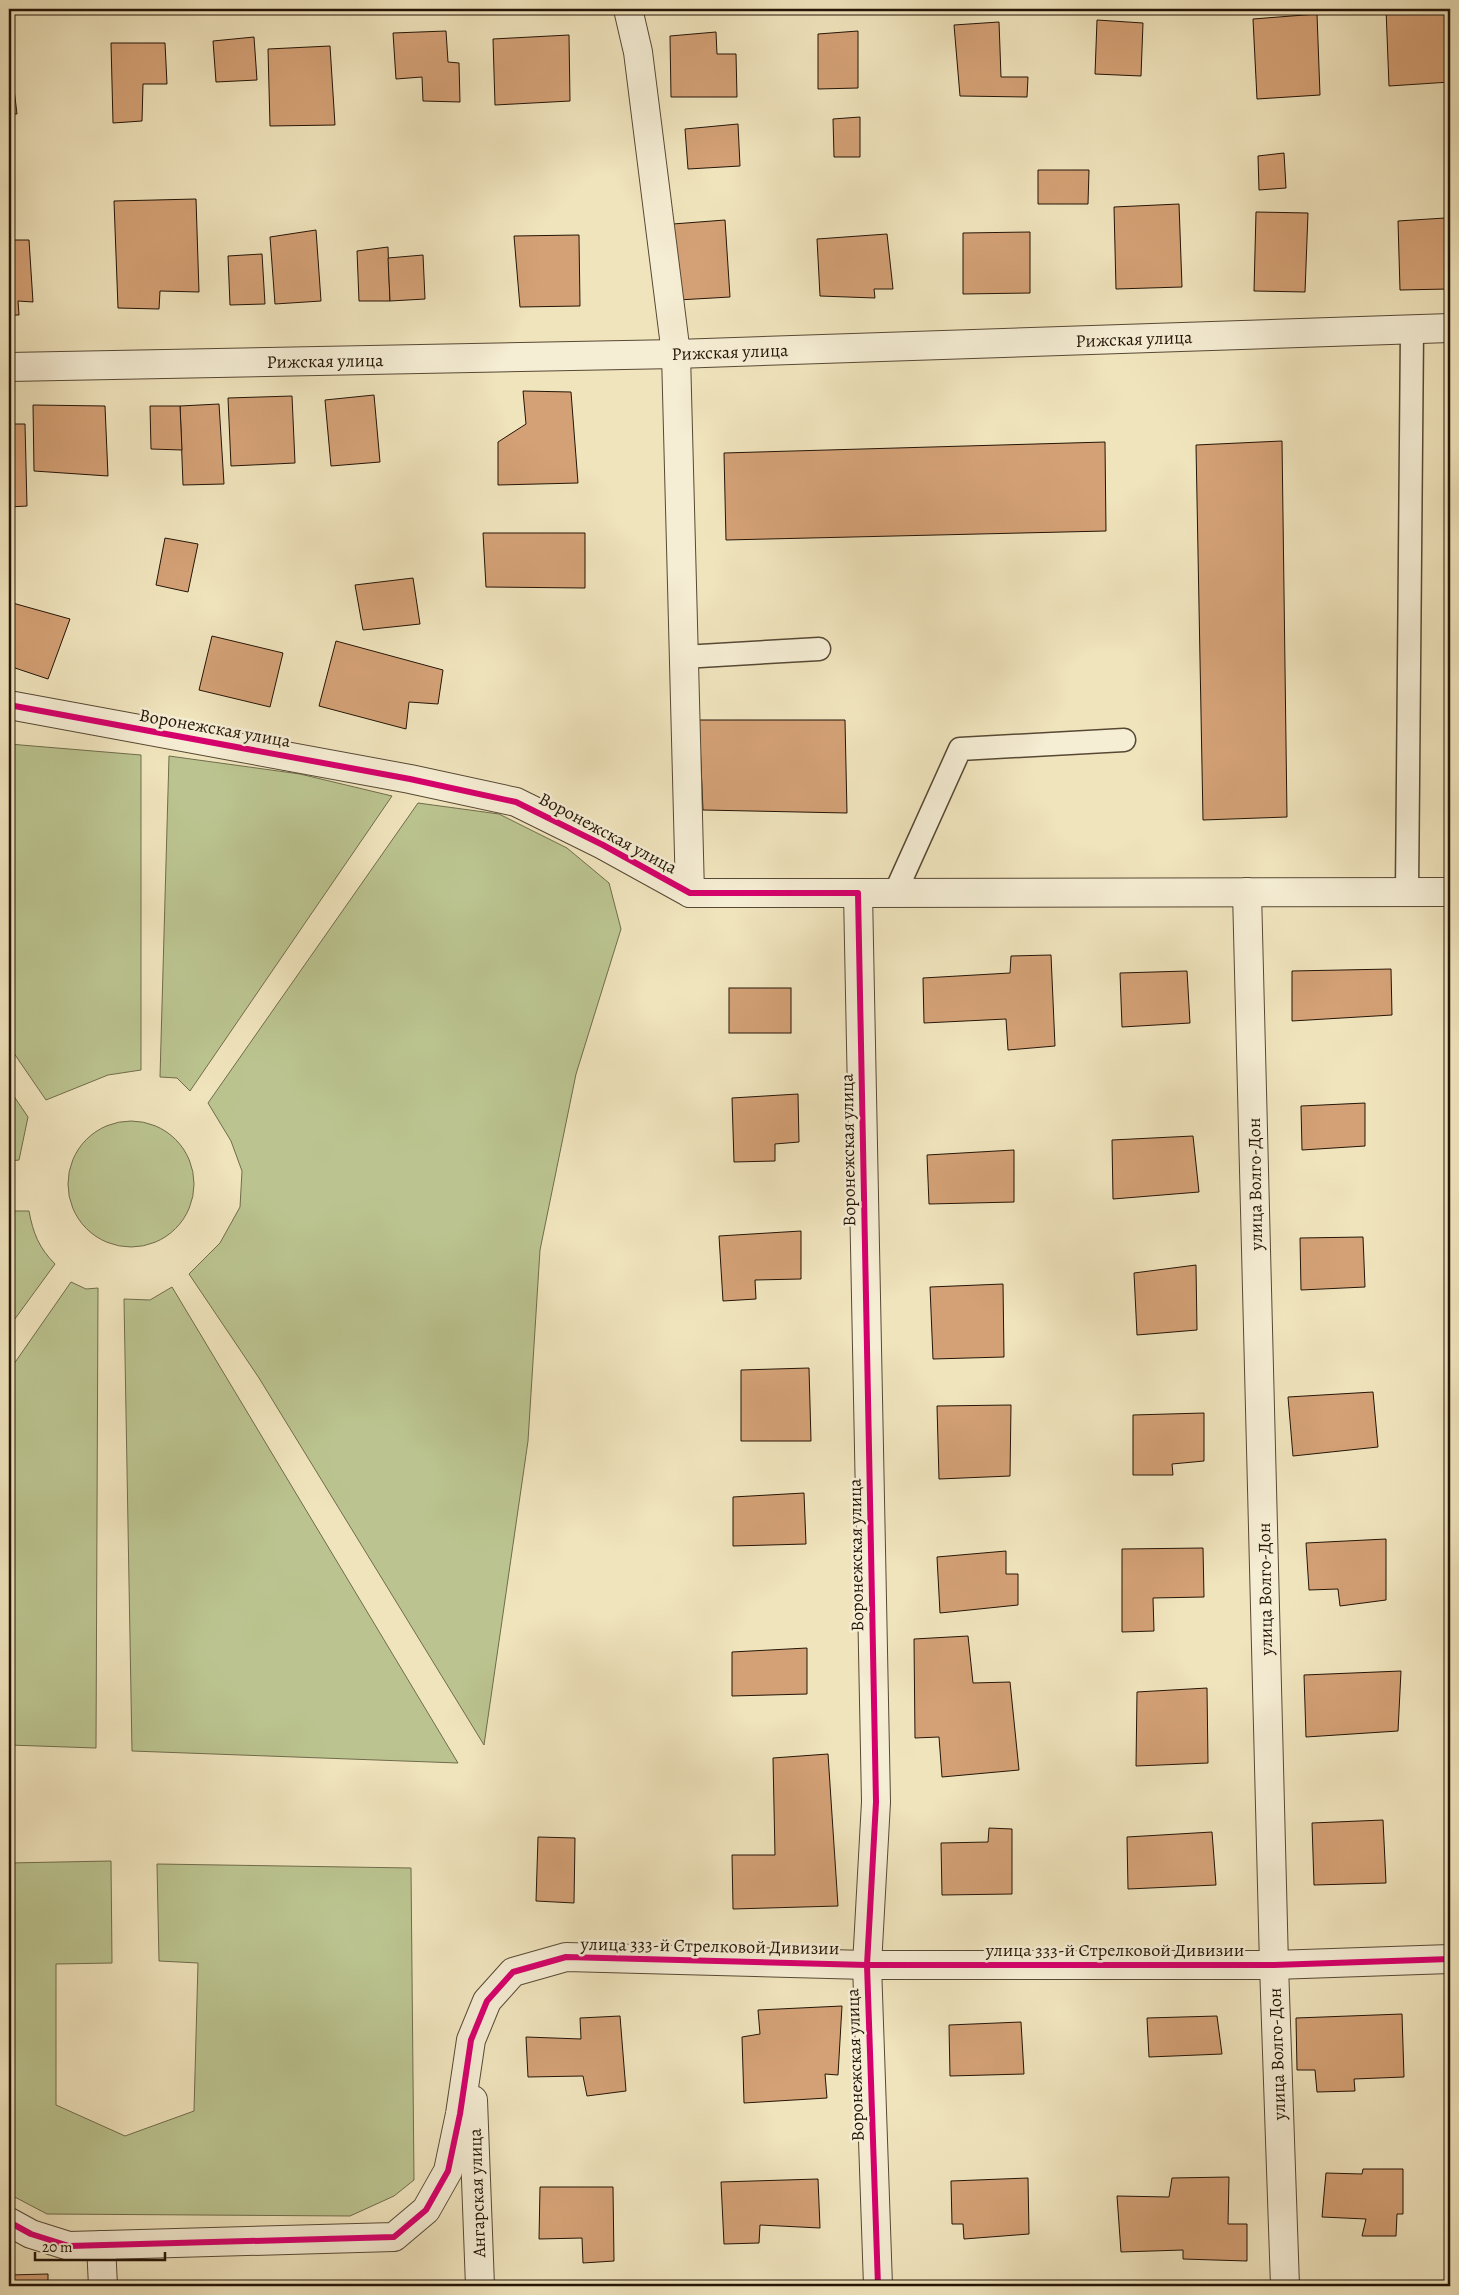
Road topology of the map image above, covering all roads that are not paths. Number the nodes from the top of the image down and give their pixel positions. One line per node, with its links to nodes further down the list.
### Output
1 (628, 9): 4 (street)
2 (1450, 328): 3 (street, Рижская улица)
3 (1412, 330): 4 (street, Рижская улица); 11 (lane)
4 (676, 354): 5 (street, Рижская улица); 7 (street)
5 (9, 367)
6 (819, 649): 7 (lane)
7 (683, 657): 13 (street)
8 (9, 705): 13 (street, Воронежская улица)
9 (1124, 740): 15 (lane)
10 (1247, 892): 11 (street); 15 (street); 18 (street, улица Волго-Дон)
11 (1407, 892): 12 (street)
12 (1450, 892)
13 (690, 893): 14 (street, Воронежская улица)
14 (858, 893): 15 (street); 17 (street, Воронежская улица)
15 (895, 893)
16 (1450, 1959): 18 (street, улица 333-й Стрелковой Дивизии)
17 (867, 1965): 18 (street, улица 333-й Стрелковой Дивизии); 19 (street, улица 333-й Стрелковой Дивизии); 24 (street, Воронежская улица)
18 (1274, 1965): 25 (street, улица Волго-Дон)
19 (471, 2040): 21 (street, улица 333-й Стрелковой Дивизии); 23 (street, Ангарская улица)
20 (9, 2222): 21 (street, улица 333-й Стрелковой Дивизии)
21 (101, 2246): 22 (street)
22 (103, 2286)
23 (480, 2286)
24 (878, 2286)
25 (1285, 2286)

